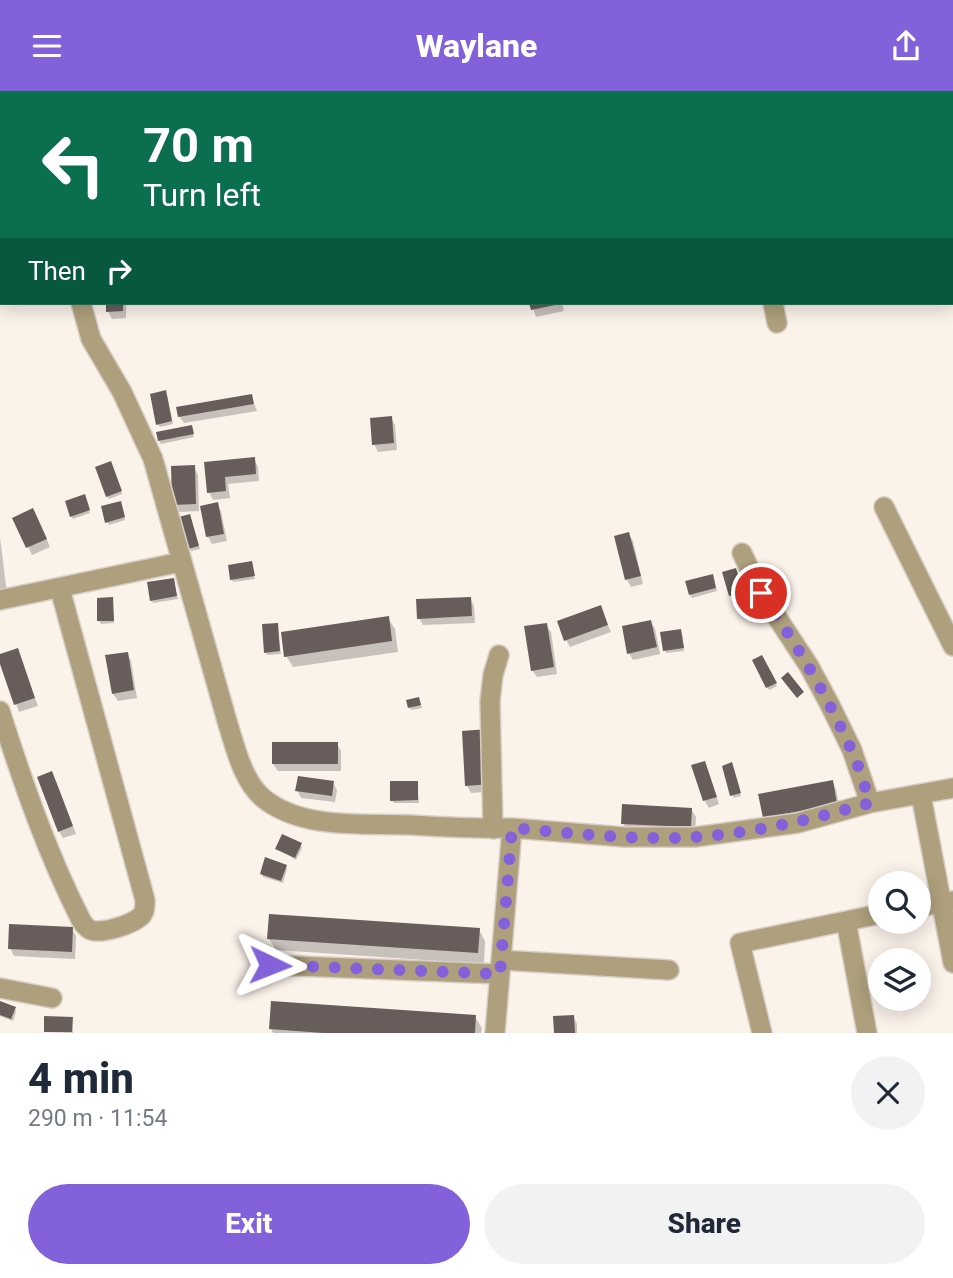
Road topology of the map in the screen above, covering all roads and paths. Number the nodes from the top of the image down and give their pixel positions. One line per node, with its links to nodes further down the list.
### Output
1 (82, 305): 6 (street)
2 (774, 305): 3 (street)
3 (778, 323)
4 (884, 507): 9 (street)
5 (742, 553): 14 (street)
6 (181, 562): 7 (street); 15 (street)
7 (60, 589): 8 (street); 11 (street)
8 (0, 600)
9 (953, 646)
10 (499, 655): 15 (street)
11 (0, 711)
12 (953, 788): 13 (street)
13 (921, 795): 14 (street); 16 (street)
14 (870, 803): 15 (street)
15 (503, 828): 21 (street)
16 (947, 902): 19 (street)
17 (868, 916): 18 (street)
18 (846, 921): 26 (street); 27 (street)
19 (953, 963)
20 (270, 965): 21 (street)
21 (501, 967): 22 (street); 25 (street)
22 (669, 970)
23 (0, 988): 24 (street)
24 (52, 998)
25 (495, 1033)
26 (762, 1033)
27 (867, 1033)

